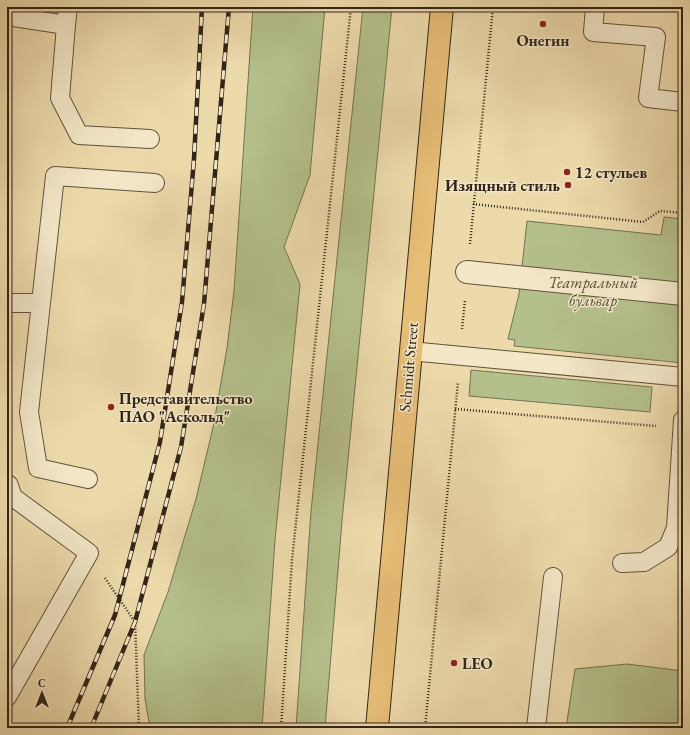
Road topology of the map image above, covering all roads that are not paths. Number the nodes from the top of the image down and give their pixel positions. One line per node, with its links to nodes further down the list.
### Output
1 (68, 7): 5 (lane)
2 (442, 7): 13 (main road, Schmidt Street)
3 (595, 7): 6 (lane)
4 (7, 16): 5 (lane)
5 (66, 25): 7 (lane)
6 (683, 102)
7 (150, 139)
8 (155, 183): 12 (lane)
9 (467, 272): 10 (street)
10 (683, 294)
11 (7, 303): 12 (lane)
12 (42, 303): 16 (lane)
13 (410, 351): 14 (lane); 21 (main road, Schmidt Street)
14 (683, 377)
15 (683, 424): 18 (lane)
16 (88, 480)
17 (8, 494): 20 (lane)
18 (622, 563)
19 (553, 577): 22 (lane)
20 (7, 697)
21 (377, 728)
22 (536, 728)

